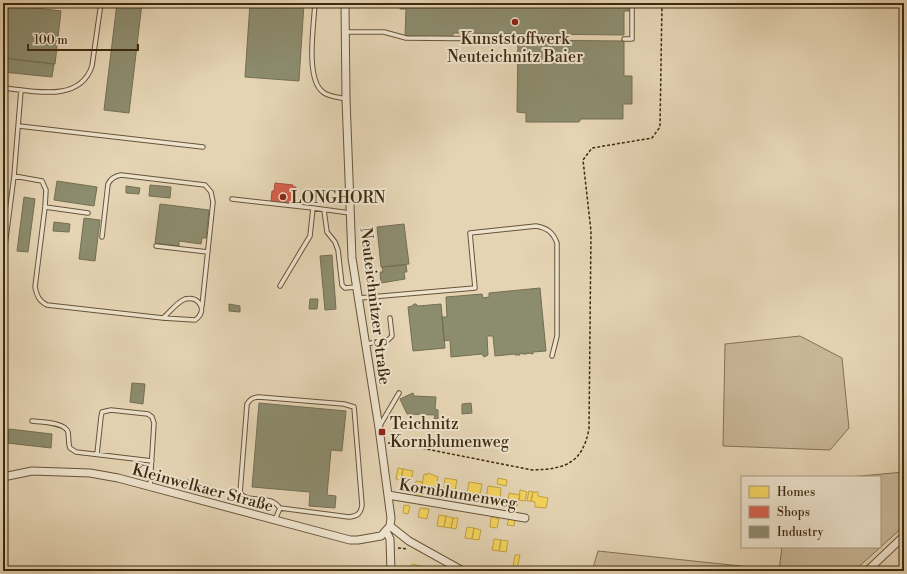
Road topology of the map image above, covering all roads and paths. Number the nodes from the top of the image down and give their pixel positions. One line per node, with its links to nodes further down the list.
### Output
1 (101, 3): 10 (lane)
2 (315, 3): 11 (lane)
3 (345, 3): 6 (street, Neuteichnitzer Straße)
4 (632, 3): 8 (lane)
5 (662, 3): 36 (path)
6 (344, 32): 7 (lane); 11 (street, Neuteichnitzer Straße)
7 (518, 39)
8 (624, 39)
9 (3, 88): 10 (lane)
10 (21, 90): 12 (lane)
11 (346, 99): 20 (street, Neuteichnitzer Straße)
12 (19, 126): 13 (lane); 14 (lane)
13 (203, 147)
14 (14, 176): 16 (lane); 24 (lane)
15 (232, 199): 17 (lane)
16 (45, 207): 19 (lane); 29 (lane)
17 (313, 208): 18 (lane); 25 (lane)
18 (324, 210): 20 (lane); 26 (lane)
19 (88, 213)
20 (350, 213): 26 (street, Neuteichnitzer Straße)
21 (102, 237): 23 (lane)
22 (156, 246): 23 (lane)
23 (208, 252): 28 (lane)
24 (3, 261)
25 (280, 286)
26 (356, 287): 27 (street, Neuteichnitzer Straße)
27 (358, 298): 31 (street, Neuteichnitzer Straße); 32 (lane)
28 (202, 307): 29 (lane); 29 (lane)
29 (163, 318)
30 (390, 318): 31 (lane)
31 (365, 345): 35 (street, Neuteichnitzer Straße)
32 (552, 356)
33 (399, 393): 35 (lane)
34 (32, 421): 37 (lane)
35 (378, 428): 36 (street, Neuteichnitzer Straße)
36 (380, 442): 41 (street, Neuteichnitzer Straße)
37 (97, 454): 38 (lane); 38 (lane)
38 (152, 461): 40 (lane)
39 (3, 477): 40 (street, Kleinwelkaer Straße)
40 (150, 486): 44 (street, Kleinwelkaer Straße)
41 (388, 495): 43 (street, Kornblumenweg); 45 (street, Neuteichnitzer Straße)
42 (280, 508): 42 (lane); 44 (lane)
43 (525, 518)
44 (275, 520): 45 (street, Kleinwelkaer Straße)
45 (388, 529): 47 (street, Neuteichnitzer Straße); 48 (street)
46 (904, 536): 51 (street)
47 (391, 547): 48 (path); 49 (street, Neuteichnitzer Straße)
48 (420, 547): 50 (street)
49 (391, 571)
50 (463, 571)
51 (867, 571)

